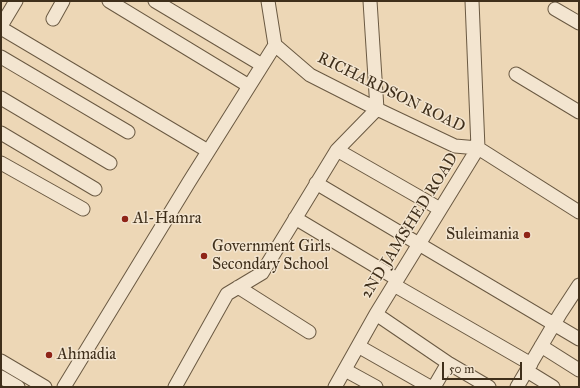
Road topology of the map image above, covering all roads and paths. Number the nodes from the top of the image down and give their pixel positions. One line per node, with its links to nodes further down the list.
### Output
1 (16, 1): 11 (street)
2 (63, 1): 9 (street)
3 (109, 1): 16 (street)
4 (155, 1): 14 (street)
5 (268, 1): 12 (street)
6 (370, 1): 18 (street)
7 (472, 1): 22 (street, 2ND JAMSHED ROAD)
8 (555, 9): 10 (street)
9 (53, 19)
10 (579, 23)
11 (1, 27): 24 (street)
12 (275, 44): 14 (street); 18 (street, RICHARDSON ROAD)
13 (1, 57): 20 (street)
14 (262, 65): 16 (street)
15 (516, 74): 19 (street)
16 (249, 86): 24 (street)
17 (1, 98): 26 (street)
18 (377, 108): 22 (street, RICHARDSON ROAD); 23 (street)
19 (579, 112)
20 (128, 132)
21 (1, 133): 28 (street)
22 (478, 148): 30 (street, 2ND JAMSHED ROAD); 31 (street, RICHARDSON ROAD)
23 (337, 150): 27 (street); 30 (street)
24 (208, 151): 51 (street)
25 (1, 163): 29 (street)
26 (110, 163)
27 (316, 183): 32 (street); 33 (street)
28 (95, 189)
29 (83, 209)
30 (440, 209): 33 (street, 2ND JAMSHED ROAD)
31 (579, 212)
32 (295, 218): 34 (street); 36 (street)
33 (419, 244): 34 (street, 2ND JAMSHED ROAD); 38 (street)
34 (396, 282): 37 (street, 2ND JAMSHED ROAD); 45 (street)
35 (579, 285): 38 (street)
36 (238, 287): 39 (street); 52 (street)
37 (376, 314): 41 (street, 2ND JAMSHED ROAD); 44 (street)
38 (554, 324): 40 (street); 42 (street)
39 (309, 332)
40 (579, 339)
41 (358, 346): 46 (street, 2ND JAMSHED ROAD); 55 (street)
42 (541, 346): 45 (street); 47 (street)
43 (1, 361): 50 (street)
44 (448, 363): 56 (street); 57 (street)
45 (529, 368): 58 (street); 59 (street)
46 (345, 370): 53 (street, 2ND JAMSHED ROAD); 54 (street)
47 (579, 370)
48 (1, 377): 49 (street)
49 (18, 387)
50 (45, 387)
51 (64, 387)
52 (175, 387)
53 (335, 387)
54 (376, 387)
55 (430, 387)
56 (434, 387)
57 (489, 387)
58 (517, 387)
59 (553, 387)

